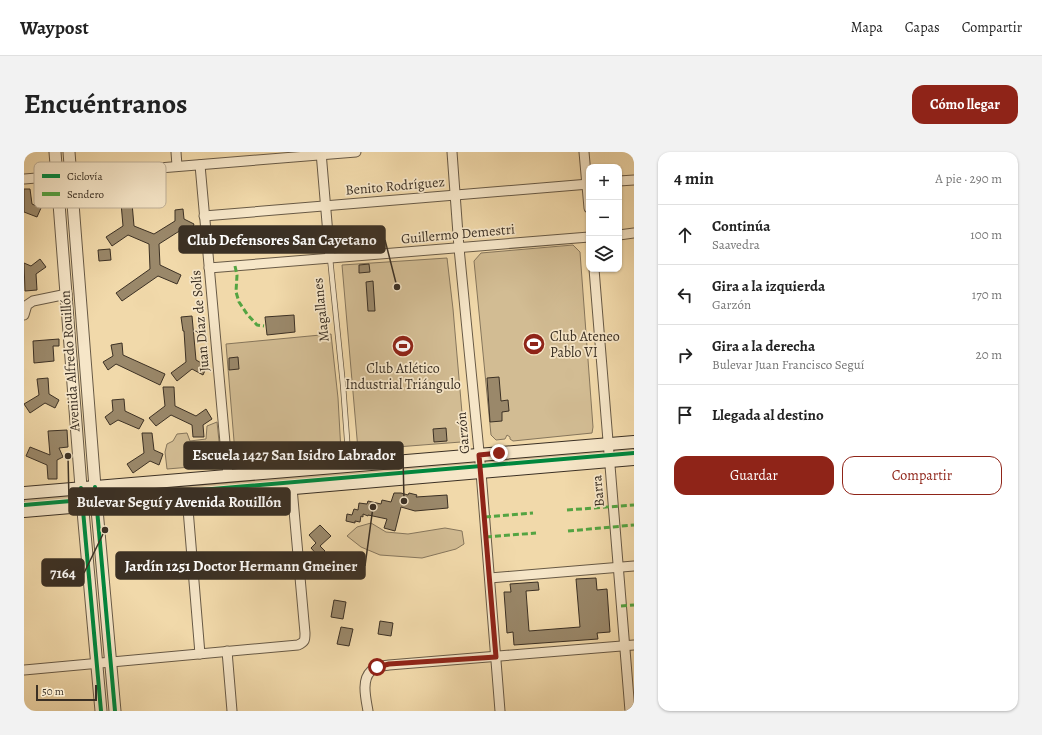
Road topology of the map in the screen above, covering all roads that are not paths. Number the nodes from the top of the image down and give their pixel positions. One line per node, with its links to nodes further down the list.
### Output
1 (55, 152): 8 (street, Avenida Alfredo Rouillón)
2 (69, 152): 9 (street, Avenida Alfredo Rouillón)
3 (176, 152): 11 (street)
4 (356, 152): 7 (street)
5 (452, 152): 19 (street, Garzón)
6 (584, 152): 13 (street)
7 (321, 153): 10 (street); 20 (street, Magallanes)
8 (56, 162)
9 (69, 162)
10 (200, 164): 11 (street); 23 (street, Juan Díaz de Solís)
11 (177, 166): 12 (street)
12 (166, 167)
13 (586, 168)
14 (34, 178): 15 (street)
15 (24, 179)
16 (634, 180): 17 (street)
17 (622, 181)
18 (586, 184): 19 (street, Benito Rodríguez)
19 (455, 195): 20 (street, Benito Rodríguez); 27 (street, Garzón)
20 (325, 206): 23 (street, Benito Rodríguez); 28 (street, Magallanes)
21 (60, 208): 31 (street, Avenida Alfredo Rouillón)
22 (73, 208): 41 (street, Avenida Alfredo Rouillón)
23 (204, 216): 29 (street, Juan Díaz de Solís)
24 (634, 234): 25 (street)
25 (622, 235)
26 (586, 237): 27 (street, Guillermo Demestri)
27 (459, 248): 28 (street, Guillermo Demestri); 35 (street, Garzón)
28 (330, 258): 29 (street, Guillermo Demestri); 38 (lane, Magallanes)
29 (209, 268): 40 (street, Juan Díaz de Solís)
30 (594, 272): 34 (street, Barra)
31 (67, 294): 32 (street); 42 (street, Avenida Alfredo Rouillón)
32 (24, 315)
33 (634, 442): 34 (main road)
34 (608, 444): 35 (main road); 37 (street, Barra)
35 (479, 455): 38 (main road); 39 (street, Garzón)
36 (634, 459): 37 (main road)
37 (609, 461): 39 (main road); 50 (street, Barra)
38 (349, 466): 40 (main road)
39 (481, 472): 43 (main road); 51 (street, Garzón)
40 (228, 476): 41 (main road)
41 (95, 487): 42 (main road); 46 (street, Avenida Alfredo Rouillón)
42 (81, 488): 44 (main road); 47 (street, Avenida Alfredo Rouillón)
43 (292, 488): 45 (main road); 53 (street)
44 (24, 493)
45 (187, 497): 46 (main road); 54 (street)
46 (97, 505): 47 (main road); 56 (street, Avenida Alfredo Rouillón)
47 (83, 506): 48 (main road); 57 (street, Avenida Alfredo Rouillón)
48 (24, 511)
49 (634, 566): 50 (street)
50 (618, 567): 51 (street); 52 (street, Barra)
51 (490, 578): 55 (street, Garzón)
52 (629, 646): 55 (street); 64 (street, Barra)
53 (227, 651): 54 (street); 61 (street)
54 (200, 654): 56 (street)
55 (496, 657): 62 (street); 63 (street, Garzón)
56 (110, 662): 57 (street); 60 (street, Avenida Alfredo Rouillón)
57 (97, 663): 58 (street); 59 (street, Avenida Alfredo Rouillón)
58 (24, 670)
59 (101, 711)
60 (115, 711)
61 (232, 711)
62 (368, 711)
63 (500, 711)
64 (630, 711)

